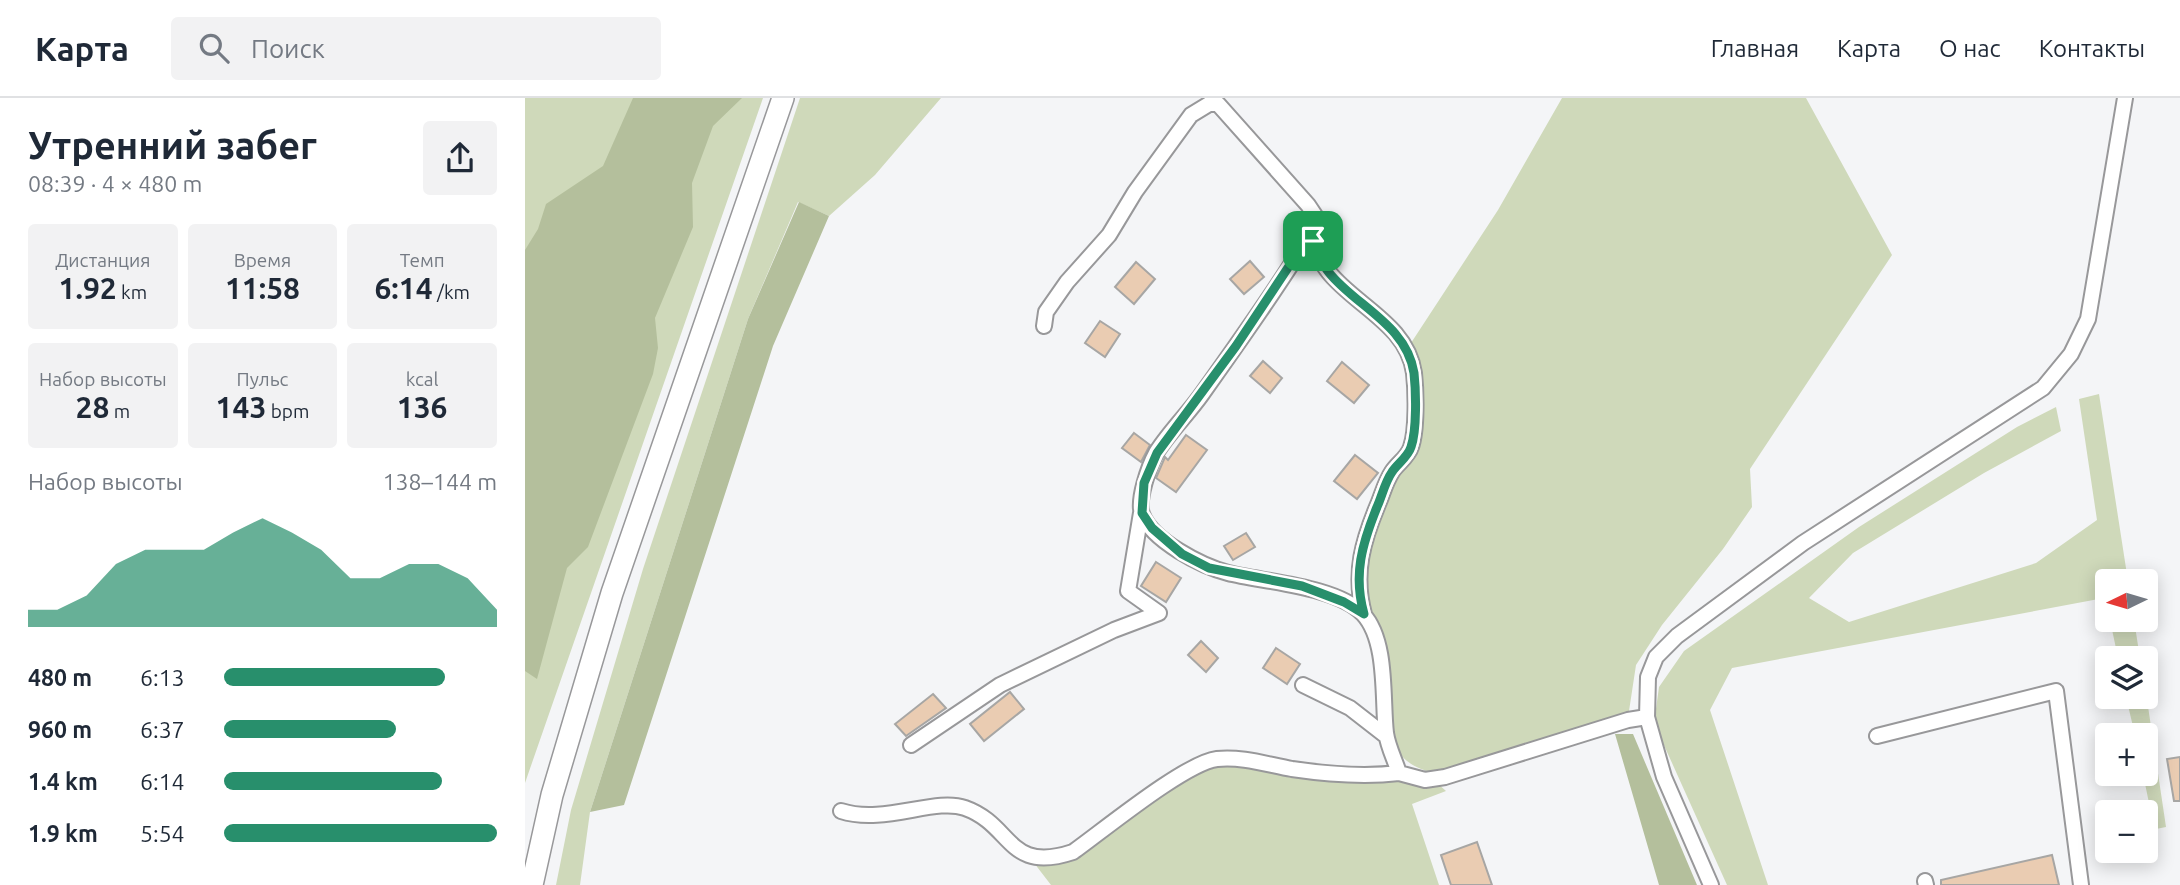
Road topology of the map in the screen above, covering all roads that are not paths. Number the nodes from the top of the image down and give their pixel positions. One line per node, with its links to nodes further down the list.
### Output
1 (783, 98): 14 (highway)
2 (2125, 98): 8 (street)
3 (1313, 230): 4 (street); 5 (street); 6 (street)
4 (1044, 326)
5 (1142, 513): 6 (street); 11 (street)
6 (1364, 614): 9 (street)
7 (1303, 685): 9 (street)
8 (1647, 718): 12 (street); 15 (street)
9 (1386, 736): 12 (street)
10 (1877, 736): 16 (street)
11 (911, 744)
12 (1399, 773): 13 (street)
13 (841, 811)
14 (532, 885)
15 (1711, 885)
16 (2081, 885)

